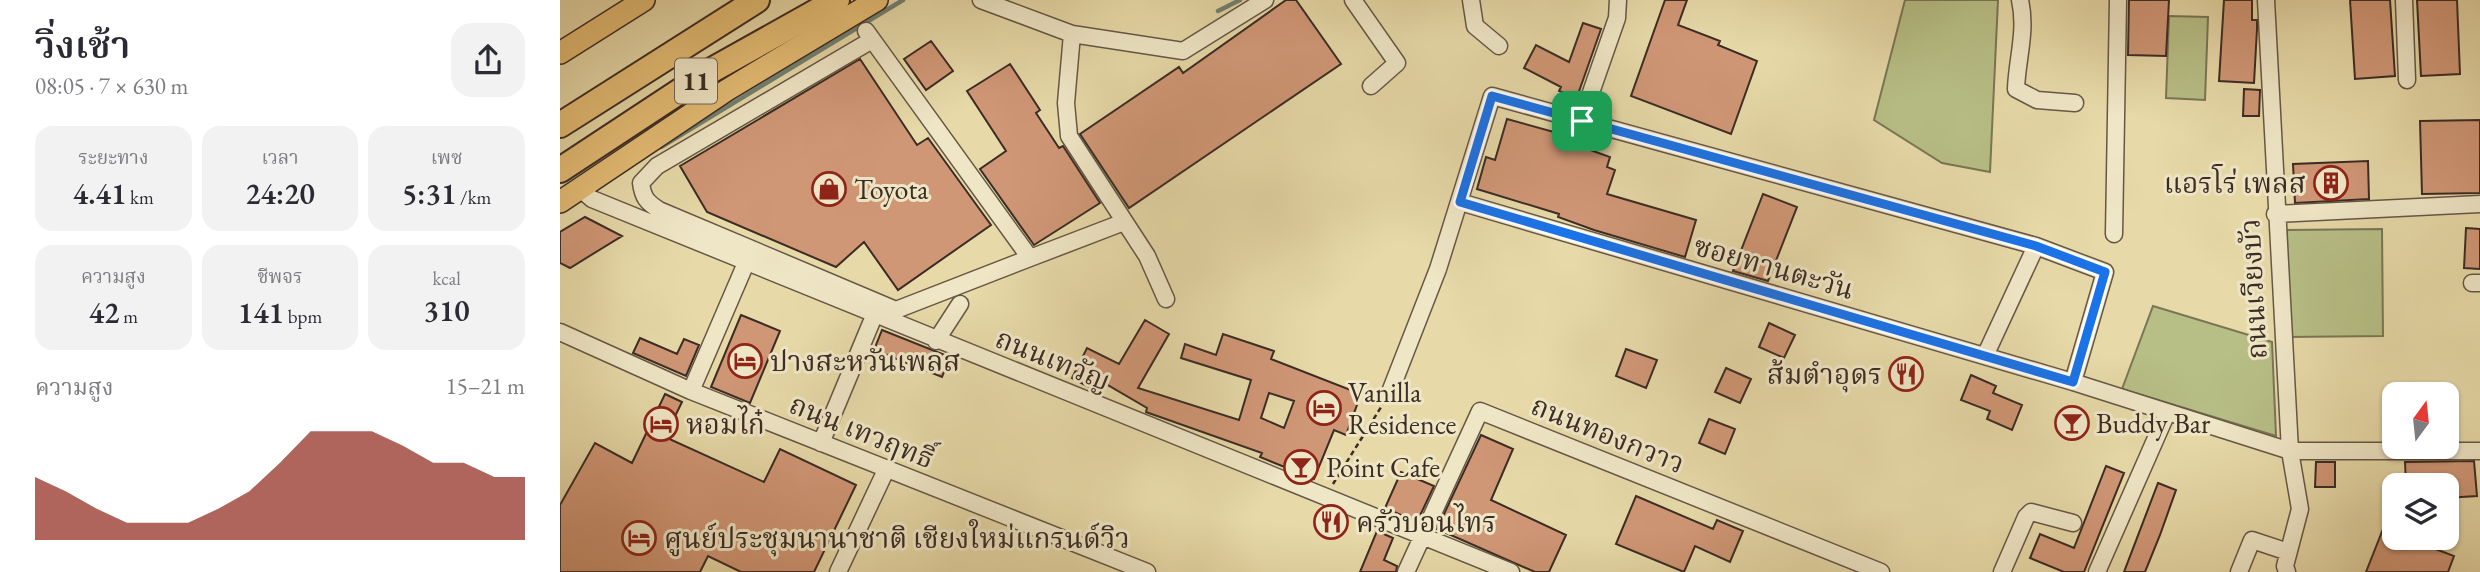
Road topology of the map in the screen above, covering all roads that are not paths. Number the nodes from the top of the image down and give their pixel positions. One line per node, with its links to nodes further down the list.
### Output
1 (644, 0): 16 (main road)
2 (757, 0): 21 (highway, 11)
3 (837, 0): 22 (highway, 11)
4 (877, 0): 23 (main road)
5 (981, 0): 14 (street)
6 (1265, 0): 14 (street)
7 (1353, 0): 18 (street)
8 (1471, 0): 15 (street)
9 (1618, 0): 19 (street)
10 (2020, 0): 20 (street)
11 (2118, 0): 29 (street)
12 (2266, 0): 27 (street, ถนนเวียงบัว)
13 (2404, 0): 17 (street)
14 (1072, 34): 28 (street)
15 (1499, 46)
16 (560, 53)
17 (2407, 80)
18 (1371, 86)
19 (1588, 101)
20 (2075, 103)
21 (560, 125)
22 (560, 170)
23 (579, 188): 24 (main road); 32 (street, ถนนเทวัญ)
24 (560, 202)
25 (1460, 202): 30 (street); 38 (street, ซอยทานตะวัน); 41 (street)
26 (2480, 204): 27 (street)
27 (2275, 214): 44 (street, ถนนเวียงบัว)
28 (1124, 222): 31 (street); 33 (street)
29 (2114, 234)
30 (2036, 246): 38 (street); 39 (street)
31 (1030, 258): 31 (street)
32 (746, 263): 35 (street, ถนนเทวัญ); 40 (street)
33 (1166, 299)
34 (960, 304): 37 (street)
35 (874, 316): 37 (street, ถนนเทวัญ); 43 (street)
36 (560, 332): 40 (street, ถนน เทวฤทธิ์)
37 (936, 341): 48 (street, ถนนเทวัญ)
38 (1985, 356): 39 (street, ซอยทานตะวัน)
39 (2073, 382): 42 (street, ซอยทานตะวัน)
40 (691, 391): 43 (street, ถนน เทวฤทธิ์)
41 (1390, 392)
42 (2166, 412): 44 (street, ซอยทานตะวัน); 56 (street)
43 (821, 443): 46 (street, ถนน เทวฤทธิ์)
44 (2290, 451): 45 (street, ซอยทานตะวัน); 49 (street, ถนนเวียงบัว)
45 (2480, 451)
46 (887, 470): 50 (street); 51 (street, ถนน เทวฤทธิ์)
47 (2073, 523): 55 (street)
48 (1423, 537): 52 (street, ถนนทองกวาว); 53 (street, ถนนเทวัญ); 54 (street, ถนนทองกวาว)
49 (2288, 552): 57 (street); 58 (street, ถนนเวียงบัว)
50 (838, 572)
51 (1147, 572)
52 (1406, 572)
53 (1511, 572)
54 (1881, 572)
55 (2002, 572)
56 (2097, 572)
57 (2239, 572)
58 (2287, 572)

